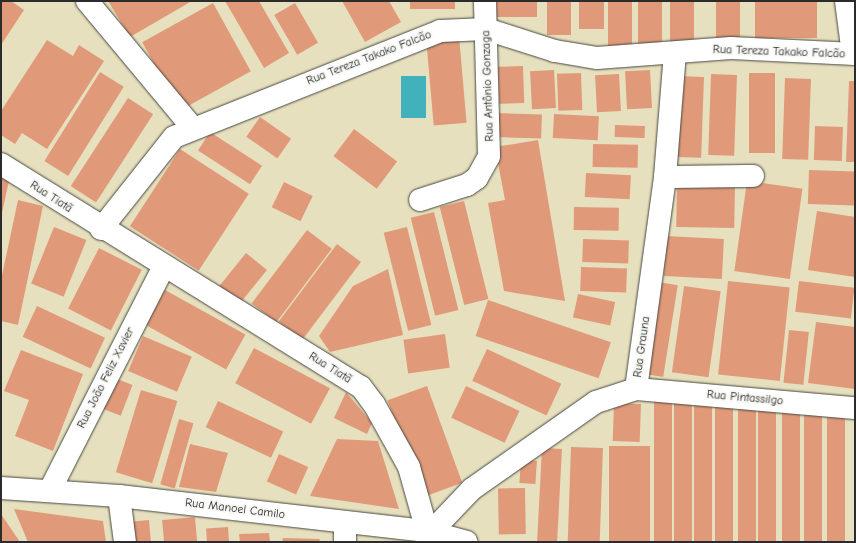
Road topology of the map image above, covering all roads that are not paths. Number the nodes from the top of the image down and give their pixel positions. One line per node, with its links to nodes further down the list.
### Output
1 (87, 1): 7 (street)
2 (485, 1): 4 (street, Rua Antônio Gonzaga)
3 (846, 1): 6 (street)
4 (486, 29): 5 (street, Rua Tereza Takako Falcão); 7 (street, Rua Tereza Takako Falcão); 11 (street, Rua Antônio Gonzaga)
5 (675, 53): 6 (street, Rua Tereza Takako Falcão); 10 (street, Rua Grauna)
6 (854, 54)
7 (192, 127): 12 (street, Rua Tereza Takako Falcão)
8 (1, 164): 12 (street, Rua Tiatã)
9 (753, 176): 10 (street)
10 (665, 177): 14 (street, Rua Grauna)
11 (420, 200)
12 (101, 229): 13 (street, Rua Tiatã)
13 (164, 266): 17 (street, Rua João Feliz Xavier); 19 (street, Rua Tiatã)
14 (636, 389): 15 (street, Rua Pintassilgo); 19 (street, Rua Grauna)
15 (855, 408)
16 (1, 488): 17 (street, Rua Manoel Camilo)
17 (50, 490): 18 (street, Rua Manoel Camilo)
18 (119, 496): 20 (street, Rua Manoel Camilo); 21 (street)
19 (429, 531): 20 (street, Rua Manoel Camilo); 22 (street, Rua Manoel Camilo)
20 (345, 532)
21 (125, 542)
22 (467, 542)

